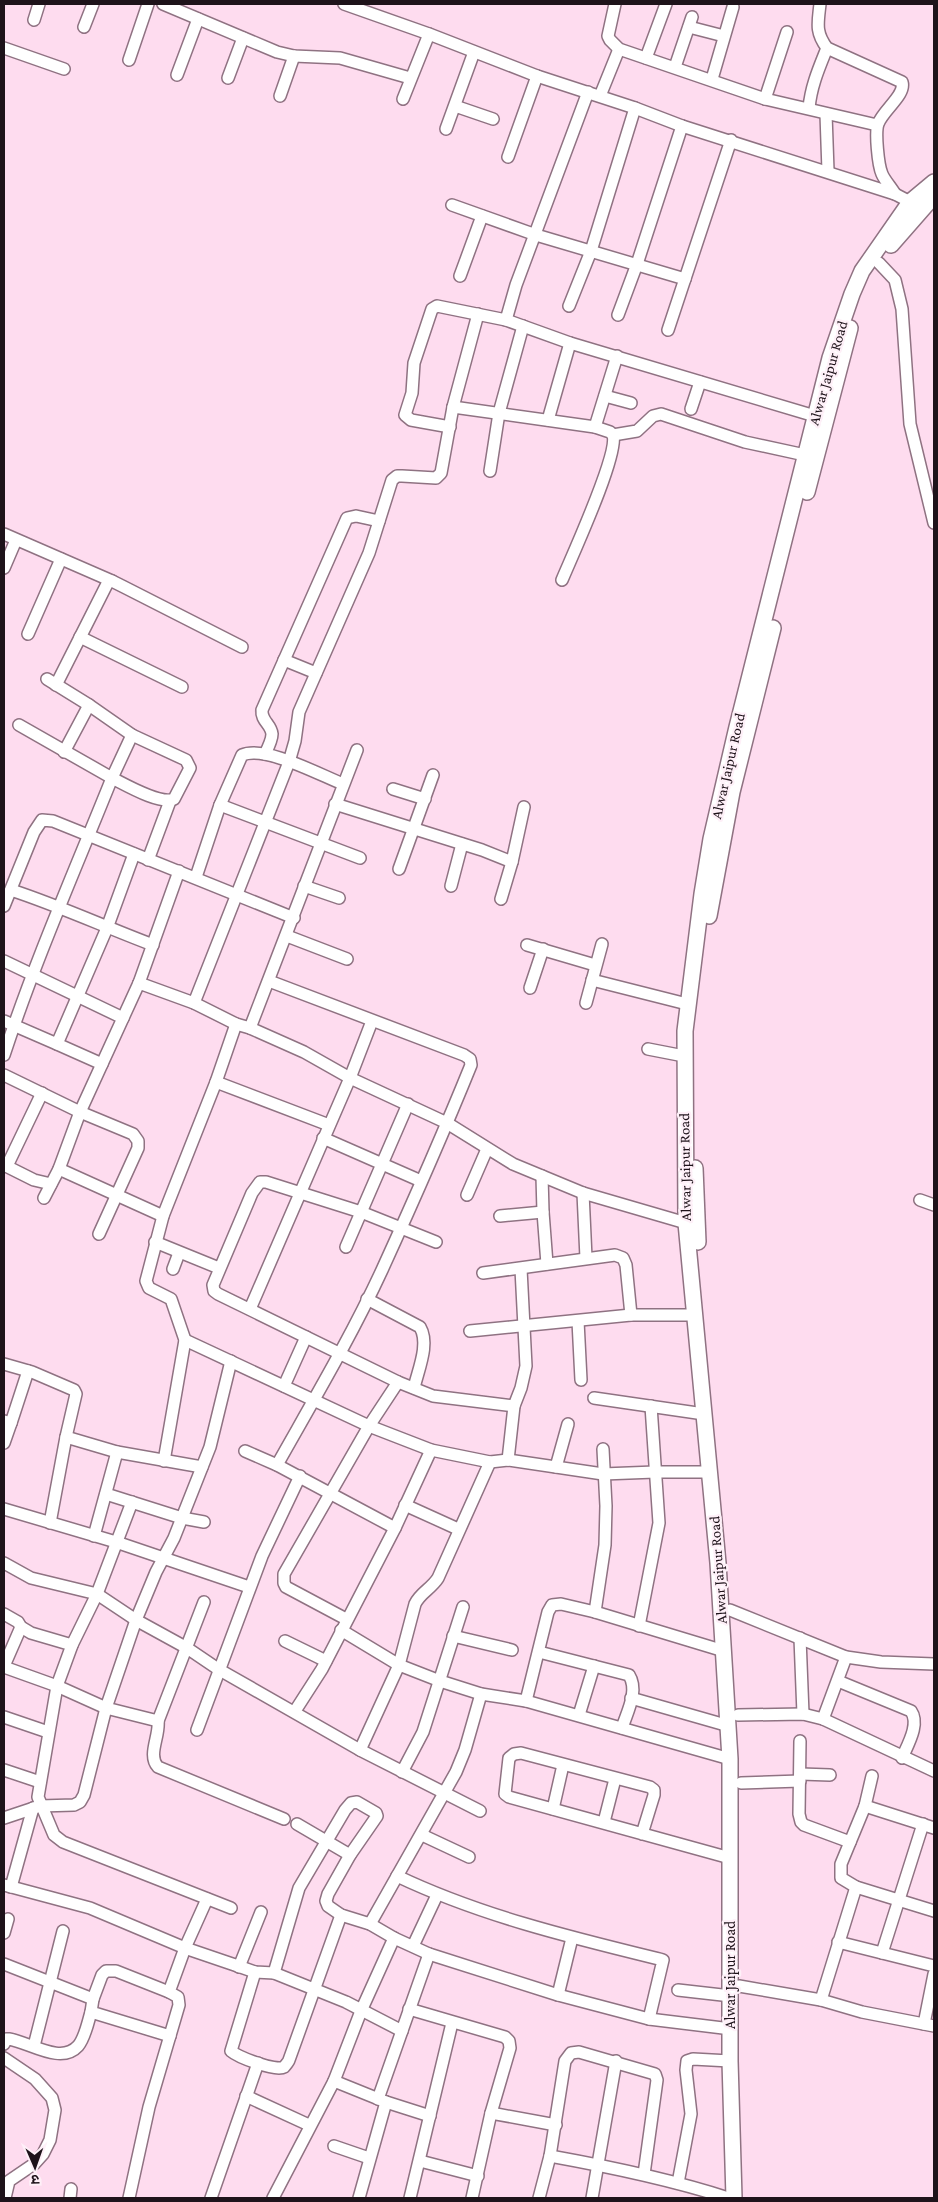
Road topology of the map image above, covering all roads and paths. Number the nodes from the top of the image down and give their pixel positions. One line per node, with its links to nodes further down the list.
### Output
1 (39, 4): 11 (street)
2 (93, 4): 12 (street)
3 (148, 4): 23 (street)
4 (163, 4): 10 (street)
5 (344, 4): 14 (street)
6 (615, 4): 19 (street)
7 (666, 4): 22 (street)
8 (820, 4): 18 (street)
9 (733, 7): 15 (street)
10 (198, 18): 16 (street); 26 (street)
11 (34, 20)
12 (84, 27)
13 (787, 32): 34 (street)
14 (429, 34): 20 (street); 29 (street)
15 (724, 36): 24 (street); 30 (street)
16 (242, 38): 21 (street); 28 (street)
17 (4, 48): 25 (street)
18 (827, 48): 38 (street); 42 (street)
19 (619, 49): 22 (street); 33 (street)
20 (474, 52): 27 (street); 36 (street)
21 (294, 56): 29 (street); 32 (street)
22 (646, 58): 24 (street)
23 (129, 60)
24 (674, 67): 30 (street)
25 (64, 68)
26 (177, 75)
27 (538, 76): 31 (street); 45 (street)
28 (228, 78)
29 (410, 78): 35 (street)
30 (712, 79): 34 (street)
31 (588, 92): 33 (street); 53 (street)
32 (280, 96)
33 (600, 96): 37 (street)
34 (765, 98): 38 (street)
35 (403, 99)
36 (455, 106): 40 (street); 43 (street)
37 (635, 108): 41 (street); 54 (street)
38 (809, 108): 39 (street)
39 (826, 114): 42 (street); 46 (street)
40 (493, 119)
41 (682, 126): 44 (street); 56 (street)
42 (877, 126): 48 (street)
43 (446, 129)
44 (732, 140): 46 (street); 58 (street)
45 (508, 157)
46 (828, 171): 48 (street)
47 (934, 182): 51 (main road, Alwar Jaipur Road)
48 (895, 194): 51 (street)
49 (934, 196): 51 (main road, Alwar Jaipur Road)
50 (452, 205): 52 (street)
51 (916, 205): 55 (main road, Alwar Jaipur Road); 73 (main road, Alwar Jaipur Road)
52 (482, 216): 53 (street); 57 (street)
53 (536, 235): 54 (street); 62 (street)
54 (591, 251): 56 (street); 59 (street)
55 (879, 263): 78 (main road, Alwar Jaipur Road); 82 (street)
56 (637, 264): 58 (street); 61 (street)
57 (460, 276)
58 (685, 279): 64 (street)
59 (569, 306)
60 (478, 314): 62 (street); 70 (street); 75 (street)
61 (618, 315)
62 (506, 320): 63 (street)
63 (523, 326): 65 (street); 72 (street)
64 (668, 330)
65 (570, 343): 66 (street); 74 (street)
66 (617, 356): 67 (street); 68 (street)
67 (700, 382): 71 (street); 73 (street)
68 (605, 396): 69 (street); 76 (street)
69 (631, 403)
70 (453, 407): 72 (street); 75 (street)
71 (691, 410)
72 (498, 413): 74 (street); 80 (street)
73 (816, 416): 78 (main road, Alwar Jaipur Road)
74 (548, 420): 76 (street)
75 (450, 427): 81 (street)
76 (595, 427): 77 (street)
77 (613, 435): 79 (street); 87 (street)
78 (814, 442): 79 (main road, Alwar Jaipur Road); 259 (main road, Alwar Jaipur Road)
79 (806, 455): 149 (main road, Alwar Jaipur Road)
80 (490, 471)
81 (379, 521): 92 (street); 93 (street)
82 (934, 523)
83 (4, 534): 84 (street)
84 (16, 540): 85 (street); 86 (street)
85 (61, 559): 88 (street); 89 (street)
86 (4, 568)
87 (562, 580)
88 (112, 581): 90 (street); 91 (street)
89 (28, 634)
90 (80, 637): 94 (street); 95 (street)
91 (242, 647)
92 (284, 660): 93 (street); 100 (street)
93 (316, 673): 101 (street)
94 (182, 687)
95 (89, 704): 97 (street); 99 (street)
96 (19, 725): 99 (street)
97 (132, 735): 103 (street); 107 (street)
98 (357, 750): 104 (street)
99 (64, 752): 103 (street)
100 (265, 754): 101 (street); 109 (street)
101 (289, 762): 104 (street); 111 (street)
102 (433, 776): 106 (street)
103 (112, 778): 107 (street); 113 (street)
104 (343, 784): 108 (street)
105 (393, 789): 106 (street)
106 (425, 799): 112 (street)
107 (170, 801): 118 (street)
108 (335, 804): 112 (street); 114 (street)
109 (220, 806): 111 (street); 122 (street)
110 (524, 807): 119 (street)
111 (264, 822): 114 (street); 126 (street)
112 (414, 829): 115 (street); 120 (street)
113 (89, 836): 116 (street); 125 (street); 130 (street)
114 (320, 843): 117 (street); 123 (street)
115 (462, 844): 119 (street); 124 (street)
116 (134, 854): 118 (street); 132 (street)
117 (360, 858)
118 (148, 860): 121 (street)
119 (512, 862): 128 (street)
120 (399, 869)
121 (179, 871): 122 (street); 135 (street)
122 (196, 877): 126 (street)
123 (304, 886): 127 (street); 131 (street)
124 (451, 886)
125 (12, 890): 129 (street); 130 (street)
126 (237, 895): 131 (street); 147 (street)
127 (339, 898)
128 (501, 899)
129 (4, 906)
130 (61, 906): 132 (street); 141 (street)
131 (294, 918): 133 (street)
132 (107, 928): 135 (street); 146 (street)
133 (287, 936): 138 (street); 143 (street)
134 (602, 944): 140 (street)
135 (153, 945): 144 (street)
136 (527, 945): 137 (street)
137 (543, 950): 140 (street); 145 (street)
138 (347, 959)
139 (4, 961): 141 (street)
140 (595, 965): 142 (street)
141 (31, 974): 146 (street); 152 (street)
142 (592, 980): 148 (street); 149 (street)
143 (269, 981): 151 (street); 154 (street)
144 (139, 983): 147 (street); 150 (street)
145 (530, 988)
146 (76, 996): 150 (street); 155 (street)
147 (194, 1003): 153 (street)
148 (586, 1003)
149 (686, 1004): 158 (main road, Alwar Jaipur Road)
150 (123, 1018): 159 (street)
151 (372, 1021): 161 (street); 166 (street)
152 (9, 1023): 155 (street); 157 (street)
153 (236, 1024): 154 (street); 162 (street)
154 (250, 1028): 161 (street)
155 (57, 1044): 159 (street)
156 (648, 1049): 158 (street)
157 (4, 1055)
158 (684, 1056): 187 (main road, Alwar Jaipur Road)
159 (102, 1064): 165 (street)
160 (4, 1075): 163 (street)
161 (350, 1078): 164 (street); 167 (street)
162 (216, 1082): 167 (street); 185 (street)
163 (42, 1094): 165 (street); 170 (street)
164 (408, 1104): 166 (street); 171 (street)
165 (80, 1112): 172 (street); 178 (street)
166 (447, 1123): 169 (street); 174 (street)
167 (329, 1126): 168 (street)
168 (323, 1138): 171 (street); 176 (street)
169 (487, 1149): 173 (street); 179 (street)
170 (5, 1165): 175 (street)
171 (382, 1165): 174 (street); 183 (street)
172 (59, 1169): 175 (street); 178 (street)
173 (542, 1176): 177 (street); 184 (street)
174 (421, 1181): 188 (street)
175 (51, 1184): 180 (street)
176 (301, 1193): 183 (street); 196 (street); 201 (street)
177 (584, 1193): 187 (street); 194 (street)
178 (117, 1195): 185 (street); 189 (street)
179 (468, 1195)
180 (44, 1198)
181 (920, 1200): 182 (street)
182 (934, 1205)
183 (361, 1212): 188 (street); 192 (street)
184 (542, 1212): 186 (street); 195 (street)
185 (163, 1216): 190 (street)
186 (500, 1216)
187 (686, 1223): 203 (main road, Alwar Jaipur Road)
188 (400, 1228): 191 (street); 200 (street)
189 (99, 1234)
190 (155, 1242): 193 (street); 208 (street)
191 (436, 1242)
192 (346, 1246)
193 (178, 1253): 196 (street); 197 (street)
194 (586, 1258): 195 (street); 202 (street)
195 (547, 1264): 198 (street)
196 (219, 1268): 201 (street)
197 (172, 1269)
198 (521, 1269): 199 (street); 205 (street)
199 (483, 1273)
200 (367, 1299): 209 (street); 216 (street)
201 (250, 1309): 207 (street)
202 (631, 1315): 203 (street); 204 (street)
203 (694, 1315): 221 (main road, Alwar Jaipur Road)
204 (578, 1321): 205 (street); 213 (street)
205 (524, 1327): 206 (street); 219 (street)
206 (470, 1331)
207 (306, 1336): 209 (street); 215 (street)
208 (185, 1340): 210 (street); 232 (street)
209 (340, 1354): 214 (street); 218 (street)
210 (231, 1361): 215 (street); 235 (street)
211 (4, 1364): 212 (street)
212 (28, 1371): 222 (street); 225 (street)
213 (581, 1380)
214 (398, 1382): 216 (street); 224 (street)
215 (284, 1386): 218 (street)
216 (414, 1388): 219 (street)
217 (594, 1398): 220 (street)
218 (313, 1401): 224 (street); 234 (street)
219 (514, 1406): 231 (street)
220 (651, 1406): 221 (street); 237 (street)
221 (704, 1414): 238 (main road, Alwar Jaipur Road)
222 (7, 1421): 226 (street)
223 (568, 1424): 236 (street)
224 (369, 1426): 228 (street); 242 (street)
225 (66, 1437): 230 (street); 248 (street)
226 (4, 1443)
227 (603, 1449): 239 (street)
228 (431, 1450): 233 (street); 244 (street)
229 (245, 1451): 234 (street)
230 (117, 1452): 232 (street); 241 (street)
231 (508, 1460): 233 (street); 236 (street)
232 (164, 1461): 235 (street)
233 (490, 1462): 250 (street)
234 (277, 1464): 240 (street)
235 (202, 1467): 246 (street)
236 (556, 1467): 239 (street)
237 (655, 1472): 238 (street); 239 (street); 264 (street)
238 (710, 1472): 272 (main road, Alwar Jaipur Road)
239 (603, 1474): 260 (street)
240 (300, 1476): 242 (street); 255 (street)
241 (106, 1494): 243 (street); 251 (street)
242 (330, 1494): 249 (street); 263 (street)
243 (132, 1502): 246 (street); 252 (street)
244 (405, 1505): 249 (street); 250 (street)
245 (4, 1509): 248 (street)
246 (182, 1518): 247 (street); 253 (street)
247 (204, 1522)
248 (50, 1523): 251 (street)
249 (395, 1528): 263 (street)
250 (458, 1530): 277 (street)
251 (94, 1536): 252 (street)
252 (116, 1542): 253 (street); 256 (street)
253 (163, 1557): 255 (street); 262 (street)
254 (4, 1563): 256 (street)
255 (249, 1587): 280 (street)
256 (97, 1594): 262 (street); 269 (street)
257 (204, 1602): 270 (street)
258 (463, 1607): 266 (street)
259 (730, 1610): 267 (street); 293 (main road, Alwar Jaipur Road)
260 (595, 1612): 264 (street); 273 (street)
261 (4, 1614): 265 (street)
262 (136, 1620): 270 (street); 287 (street)
263 (344, 1625): 275 (street); 277 (street)
264 (639, 1626): 272 (street)
265 (21, 1627): 269 (street); 278 (street)
266 (453, 1636): 271 (street); 282 (street)
267 (800, 1638): 274 (street); 289 (street)
268 (285, 1641): 275 (street)
269 (72, 1646): 283 (street)
270 (187, 1648): 280 (street); 294 (street)
271 (512, 1650)
272 (724, 1651): 293 (main road, Alwar Jaipur Road)
273 (539, 1652): 279 (street); 286 (street)
274 (846, 1656): 276 (street); 281 (street)
275 (326, 1661): 288 (street)
276 (934, 1664)
277 (399, 1665): 282 (street); 299 (street)
278 (4, 1666): 283 (street)
279 (594, 1666): 285 (street); 290 (street)
280 (218, 1669): 288 (street); 296 (street)
281 (838, 1681): 292 (street); 300 (street)
282 (440, 1682): 284 (street); 305 (street)
283 (57, 1686): 287 (street); 297 (street)
284 (481, 1694): 286 (street); 312 (street)
285 (631, 1698): 293 (street); 295 (street)
286 (526, 1701): 290 (street)
287 (106, 1708): 294 (street); 314 (street)
288 (295, 1711): 299 (street)
289 (804, 1714): 292 (street); 293 (street)
290 (579, 1715): 295 (street)
291 (4, 1716): 297 (street)
292 (823, 1719): 300 (street)
293 (733, 1720): 301 (main road, Alwar Jaipur Road); 311 (main road, Alwar Jaipur Road)
294 (158, 1721): 318 (street)
295 (622, 1728): 301 (street)
296 (196, 1730)
297 (48, 1732): 310 (street)
298 (800, 1741): 308 (street)
299 (360, 1750): 305 (street)
300 (902, 1758): 304 (street)
301 (730, 1759): 328 (main road, Alwar Jaipur Road)
302 (563, 1765): 309 (street); 315 (street); 315 (street)
303 (4, 1770): 310 (street)
304 (934, 1771)
305 (402, 1772): 312 (street)
306 (830, 1775): 308 (street)
307 (872, 1776): 313 (street)
308 (800, 1778): 311 (street); 325 (street)
309 (615, 1779): 319 (street); 322 (street)
310 (40, 1782): 314 (street)
311 (740, 1783): 359 (main road, Alwar Jaipur Road)
312 (445, 1792): 316 (street); 323 (street)
313 (865, 1806): 321 (street); 325 (street)
314 (36, 1807): 317 (street); 330 (street); 333 (street)
315 (553, 1809): 319 (street)
316 (480, 1811)
317 (4, 1818)
318 (284, 1819)
319 (604, 1822): 322 (street)
320 (297, 1824): 324 (street)
321 (929, 1826): 334 (street)
322 (642, 1834): 328 (street)
323 (422, 1835): 327 (street); 329 (street)
324 (326, 1842): 326 (street); 326 (street); 354 (street)
325 (850, 1842): 331 (street)
326 (350, 1855): 338 (street)
327 (470, 1857)
328 (730, 1858): 359 (main road, Alwar Jaipur Road)
329 (397, 1876): 332 (street); 340 (street)
330 (8, 1886): 347 (street)
331 (856, 1886): 334 (street); 345 (street)
332 (437, 1895): 344 (street); 346 (street)
333 (206, 1899): 335 (street); 347 (street)
334 (898, 1899): 336 (street); 348 (street)
335 (231, 1908)
336 (934, 1911)
337 (261, 1912): 352 (street)
338 (341, 1915): 340 (street); 357 (street)
339 (8, 1919): 342 (street)
340 (370, 1924): 343 (street)
341 (63, 1931): 356 (street)
342 (4, 1933)
343 (394, 1938): 346 (street); 365 (street)
344 (572, 1938): 361 (street); 367 (street)
345 (838, 1942): 348 (street); 363 (street)
346 (413, 1946): 349 (street)
347 (185, 1948): 352 (street); 360 (street)
348 (882, 1953): 351 (street)
349 (429, 1954): 361 (street); 364 (street)
350 (4, 1964): 356 (street)
351 (934, 1966)
352 (239, 1967): 353 (street)
353 (255, 1972): 354 (street); 378 (street)
354 (274, 1973): 357 (street)
355 (934, 1974): 369 (street)
356 (51, 1982): 362 (street); 374 (street)
357 (313, 1990): 365 (street); 378 (street)
358 (678, 1990): 359 (street)
359 (735, 1991): 363 (street); 370 (main road, Alwar Jaipur Road); 407 (main road, Alwar Jaipur Road)
360 (170, 1992): 362 (street); 372 (street)
361 (558, 1995): 367 (street)
362 (93, 1999): 366 (street)
363 (821, 2000): 369 (street)
364 (409, 2009): 368 (street); 371 (street)
365 (361, 2011): 371 (street); 379 (street)
366 (92, 2012): 372 (street); 374 (street)
367 (649, 2019): 370 (street)
368 (452, 2023): 382 (street); 383 (street)
369 (929, 2025)
370 (731, 2029): 377 (main road, Alwar Jaipur Road)
371 (402, 2031): 381 (street)
372 (170, 2036): 396 (street)
373 (4, 2044): 374 (street)
374 (34, 2046)
375 (4, 2058): 395 (street)
376 (616, 2061): 385 (street); 390 (street); 391 (street)
377 (730, 2061): 393 (street); 406 (main road, Alwar Jaipur Road)
378 (258, 2063): 380 (street)
379 (334, 2081): 381 (street); 384 (street)
380 (246, 2096): 384 (street); 397 (street)
381 (382, 2100): 383 (street); 388 (street)
382 (491, 2113): 385 (street); 392 (street)
383 (430, 2116): 389 (street)
384 (309, 2125): 398 (street)
385 (556, 2125): 387 (street)
386 (334, 2146): 388 (street)
387 (550, 2156): 390 (street); 402 (street)
388 (369, 2158): 399 (street)
389 (420, 2161): 392 (street); 400 (street)
390 (598, 2164): 391 (street); 403 (street)
391 (644, 2174): 393 (street)
392 (478, 2176): 401 (street)
393 (678, 2182): 394 (street)
394 (692, 2186): 404 (street); 405 (street)
395 (5, 2198)
396 (129, 2198)
397 (211, 2198)
398 (273, 2198)
399 (359, 2198)
400 (410, 2198)
401 (472, 2198)
402 (539, 2198)
403 (592, 2198)
404 (690, 2198)
405 (728, 2198)
406 (734, 2198)
407 (744, 2198)

